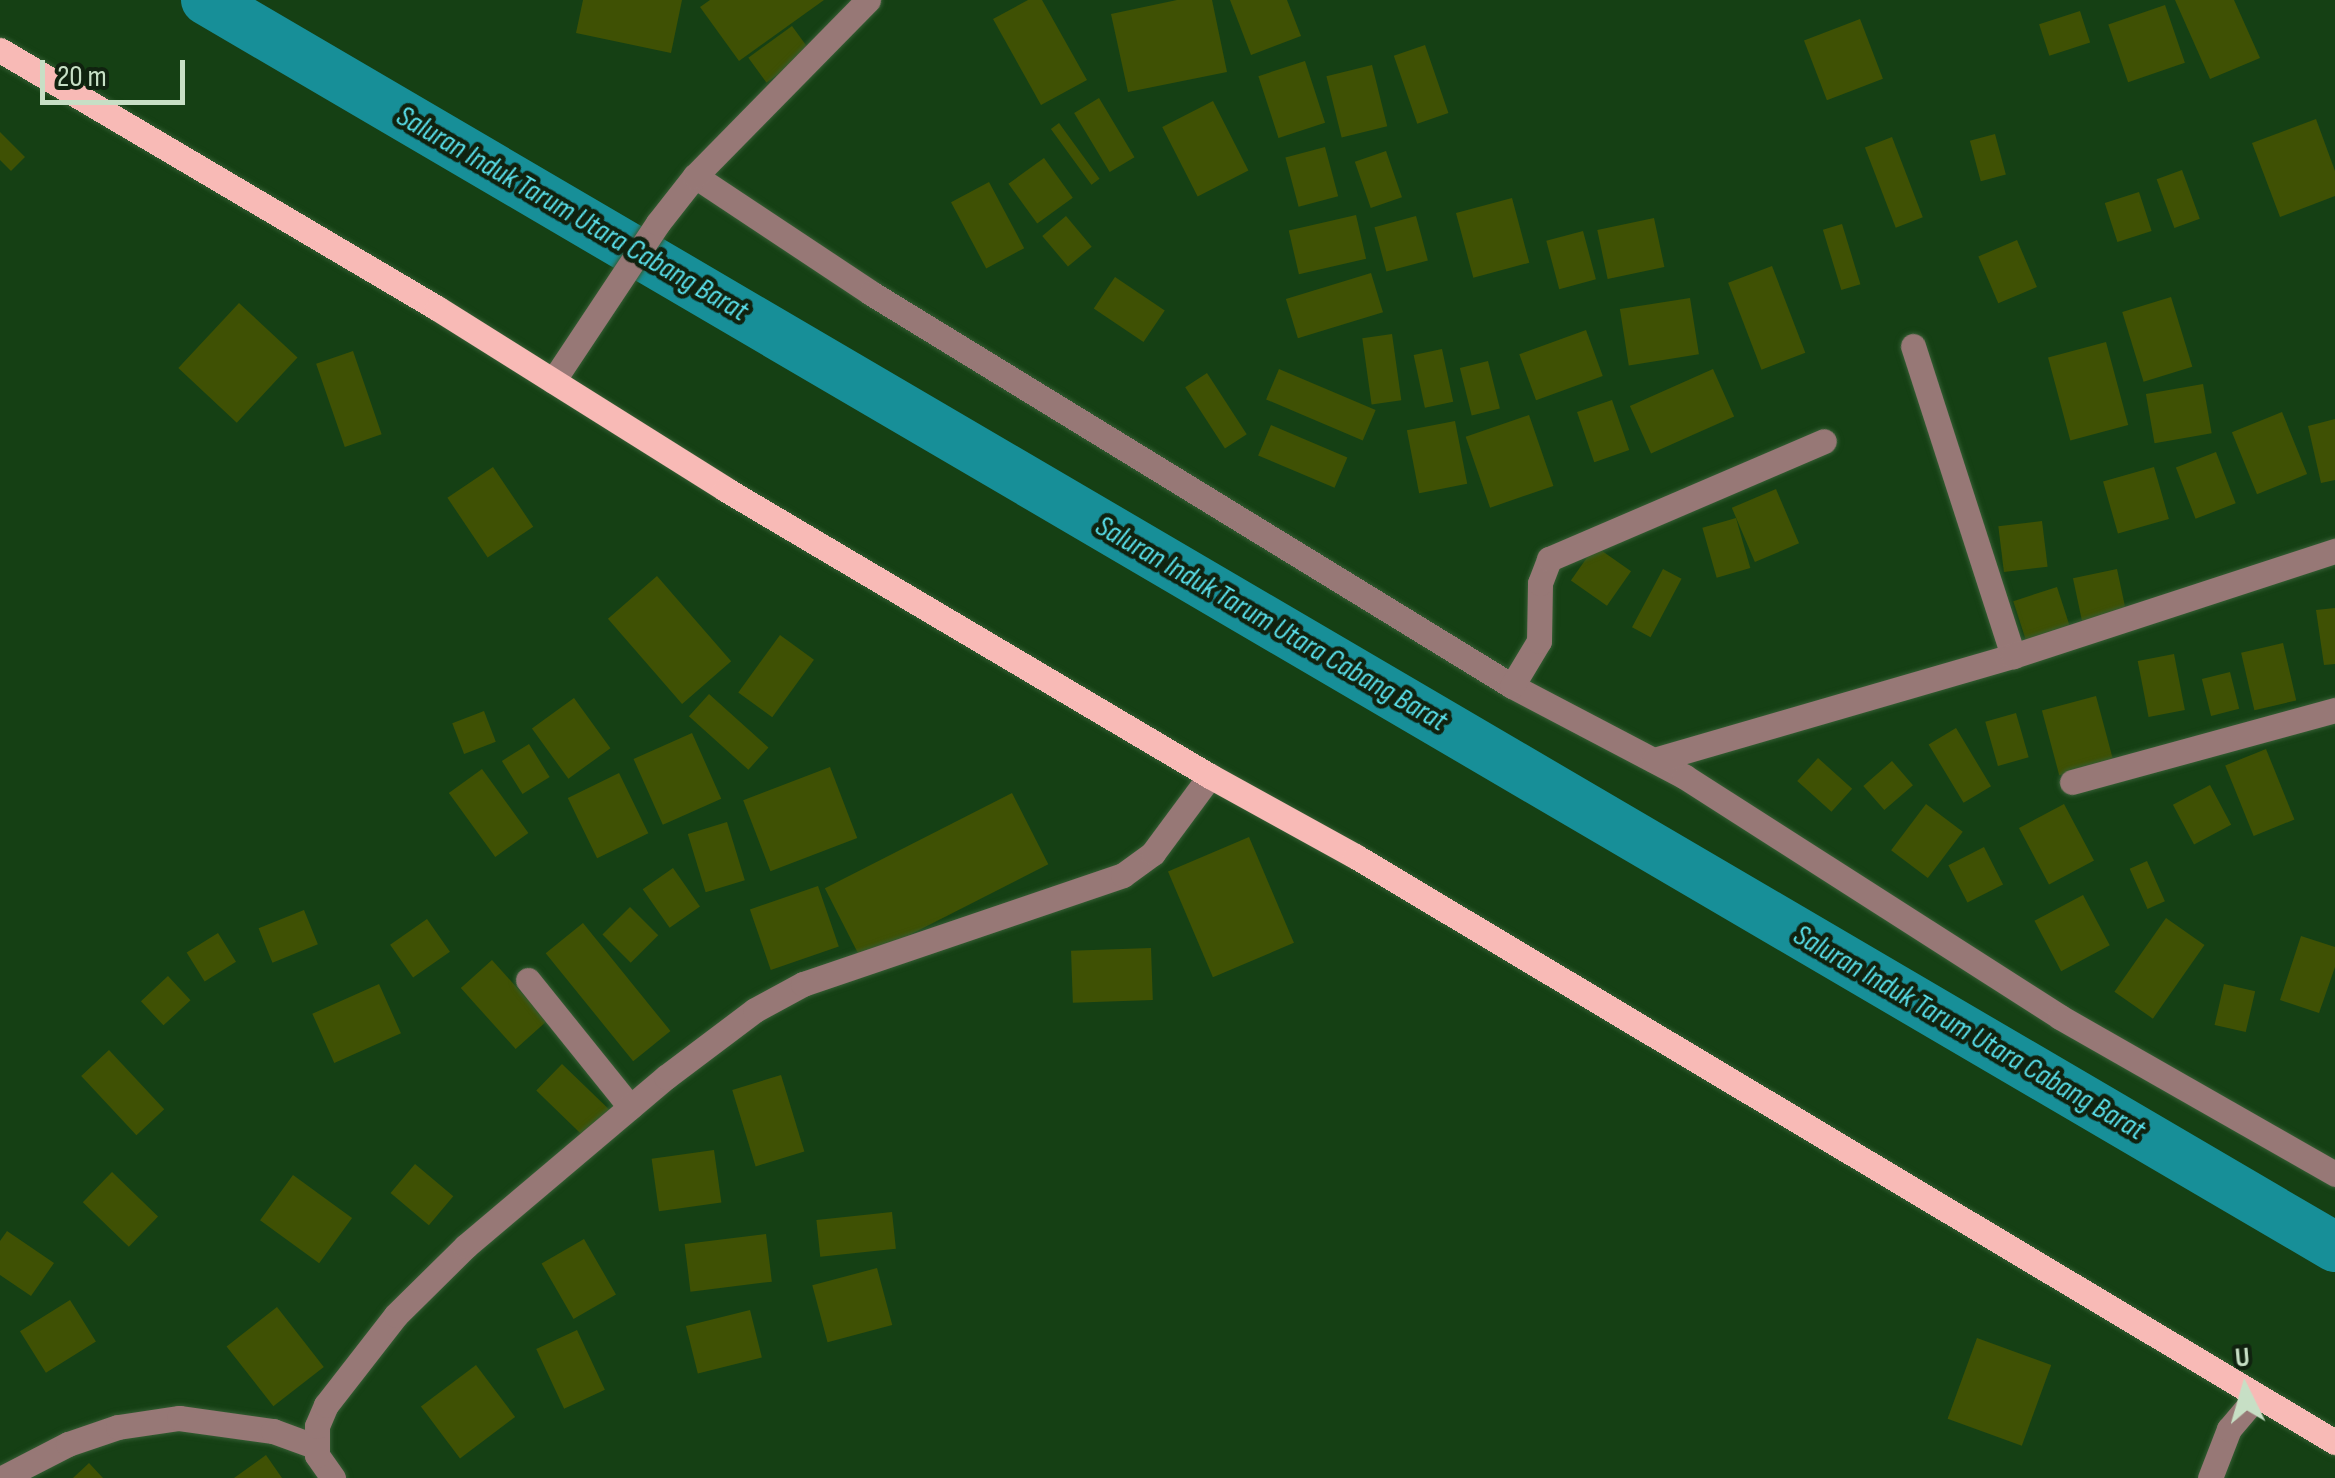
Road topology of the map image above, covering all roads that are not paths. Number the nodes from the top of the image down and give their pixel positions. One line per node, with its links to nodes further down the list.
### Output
1 (868, 0): 3 (street)
2 (0, 50): 5 (main road)
3 (695, 176): 5 (street); 9 (street)
4 (1913, 346): 8 (street)
5 (553, 381): 12 (main road)
6 (1824, 441): 9 (street)
7 (2335, 551): 8 (street)
8 (2014, 656): 11 (street)
9 (1512, 686): 11 (street)
10 (2335, 710): 13 (street)
11 (1654, 760): 16 (street)
12 (1210, 776): 15 (street); 17 (main road)
13 (2072, 782)
14 (528, 980): 15 (street)
15 (630, 1107): 19 (street)
16 (2335, 1174)
17 (2257, 1396): 18 (main road); 22 (street)
18 (2335, 1442)
19 (314, 1446): 20 (street); 21 (street)
20 (2, 1478)
21 (334, 1478)
22 (2210, 1478)

